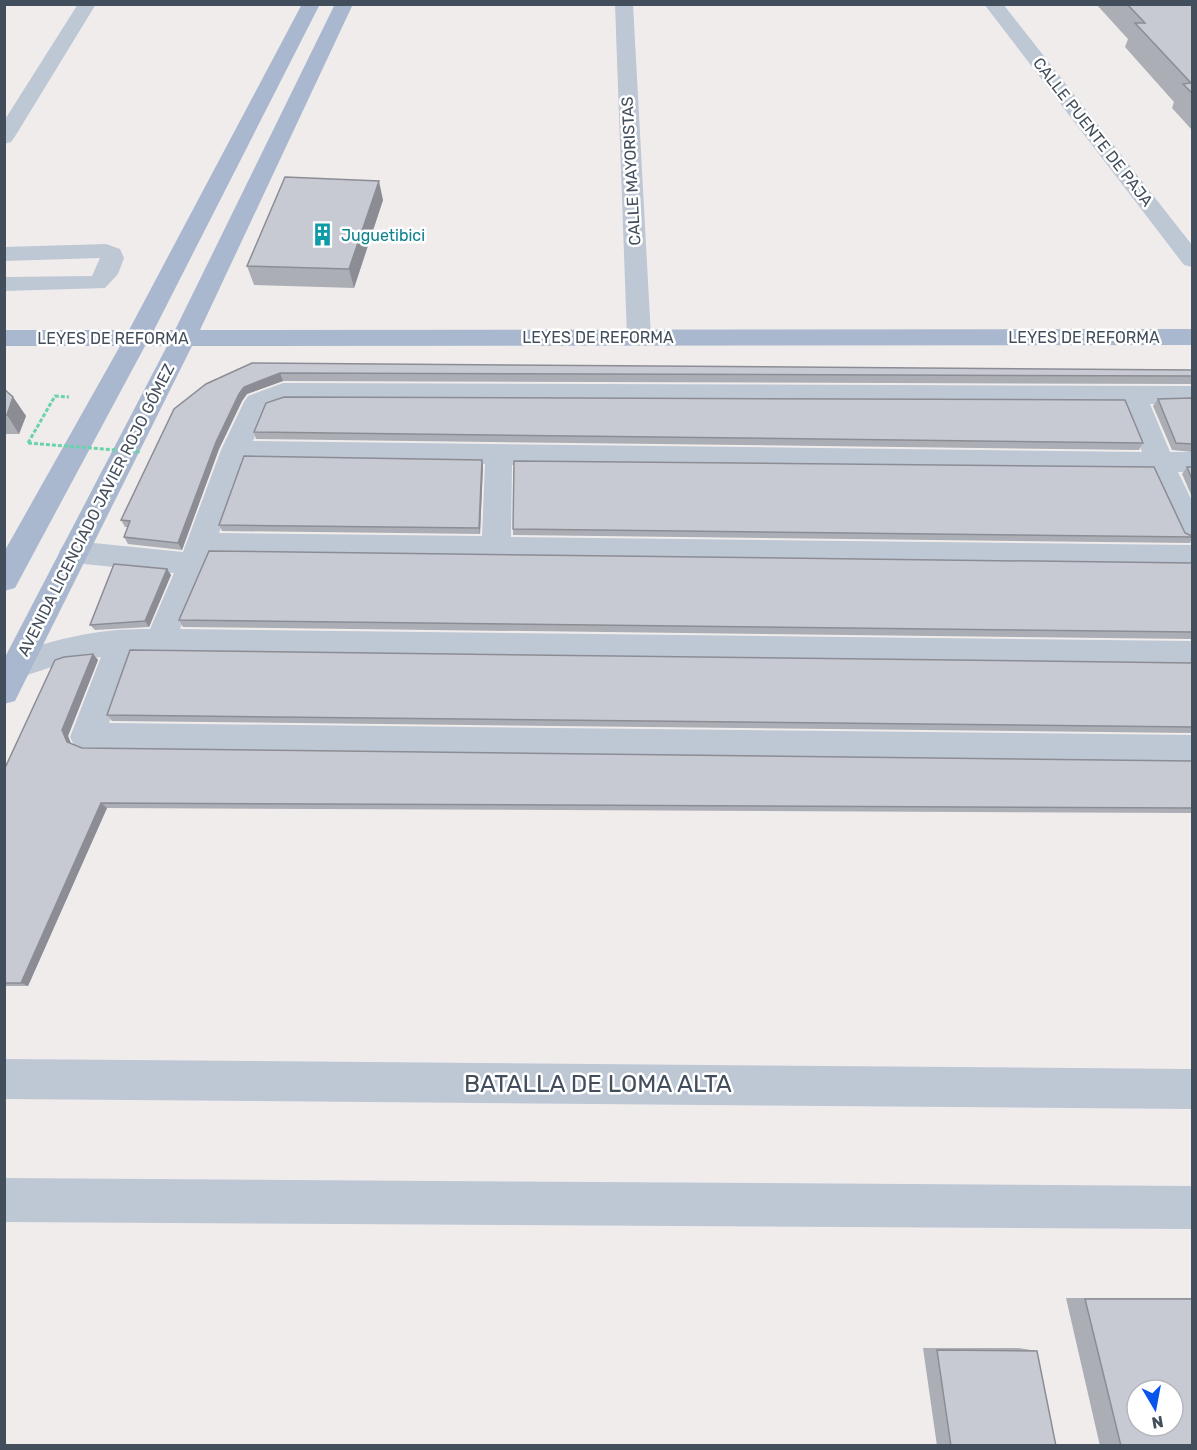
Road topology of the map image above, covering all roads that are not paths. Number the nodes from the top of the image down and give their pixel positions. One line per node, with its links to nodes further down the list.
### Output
1 (87, 4): 6 (street)
2 (311, 4): 13 (main road)
3 (344, 4): 14 (main road, AVENIDA LICENCIADO JAVIER ROJO GÓMEZ)
4 (624, 4): 10 (street, CALLE MAYORISTAS)
5 (993, 4): 8 (street, CALLE PUENTE DE PAJA)
6 (4, 138)
7 (4, 254): 9 (street)
8 (1192, 261)
9 (4, 284)
10 (639, 337): 11 (main road, LEYES DE REFORMA); 14 (main road, LEYES DE REFORMA)
11 (1192, 337)
12 (4, 338): 13 (main road, LEYES DE REFORMA)
13 (136, 338): 14 (main road, LEYES DE REFORMA); 26 (main road)
14 (183, 339): 23 (main road, AVENIDA LICENCIADO JAVIER ROJO GÓMEZ)
15 (1133, 395): 16 (street); 17 (street); 19 (street)
16 (1192, 395)
17 (235, 450): 18 (street); 24 (street)
18 (499, 455): 19 (street); 22 (street)
19 (1160, 462): 20 (street); 21 (street)
20 (1192, 462)
21 (1192, 530)
22 (496, 548): 24 (street); 25 (street)
23 (74, 552): 24 (street); 30 (main road, AVENIDA LICENCIADO JAVIER ROJO GÓMEZ)
24 (197, 554): 28 (street)
25 (1192, 556)
26 (4, 580)
27 (122, 641): 28 (street); 30 (street); 31 (street)
28 (159, 643): 29 (street)
29 (1192, 654)
30 (11, 678)
31 (1192, 750)
32 (4, 1079): 33 (street, BATALLA DE LOMA ALTA)
33 (1192, 1089)
34 (4, 1200): 35 (street)
35 (1192, 1208)

